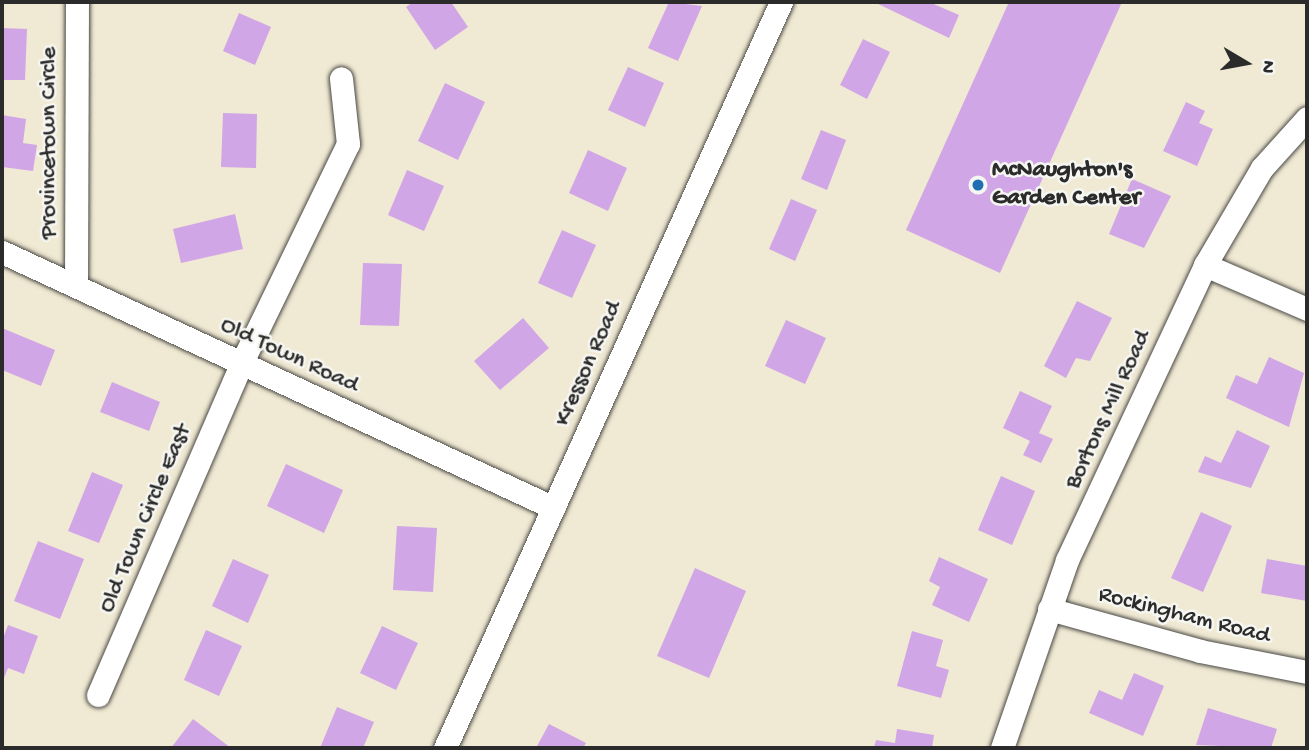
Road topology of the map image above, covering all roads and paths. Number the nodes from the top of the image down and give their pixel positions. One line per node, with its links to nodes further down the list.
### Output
1 (77, 2): 7 (street, Provincetown Circle)
2 (781, 2): 10 (street, Kresson Road)
3 (341, 78): 9 (street, Old Town Circle East)
4 (1307, 118): 6 (street, Bortons Mill Road)
5 (2, 252): 7 (street, Old Town Road)
6 (1205, 265): 8 (street); 11 (street, Bortons Mill Road)
7 (76, 285): 9 (street, Old Town Road)
8 (1307, 309)
9 (242, 364): 10 (street, Old Town Road); 13 (street, Old Town Circle East)
10 (554, 508): 14 (street, Kresson Road)
11 (1049, 609): 12 (street, Rockingham Road); 15 (street, Bortons Mill Road)
12 (1307, 672)
13 (98, 695)
14 (445, 748)
15 (1002, 748)

